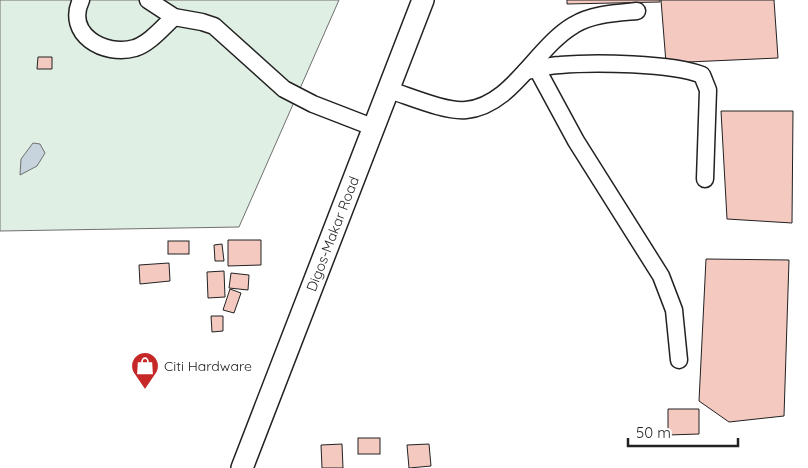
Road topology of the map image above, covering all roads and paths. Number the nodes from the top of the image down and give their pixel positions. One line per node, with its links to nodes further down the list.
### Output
1 (81, 0): 5 (street)
2 (148, 0): 5 (street)
3 (423, 0): 7 (main road, Digos-Makar Road)
4 (637, 11): 6 (street)
5 (174, 17): 8 (street)
6 (530, 70): 7 (street); 9 (street); 10 (street)
7 (389, 90): 8 (main road, Digos-Makar Road)
8 (375, 128): 11 (main road, Digos-Makar Road)
9 (705, 179)
10 (679, 360)
11 (242, 468)

